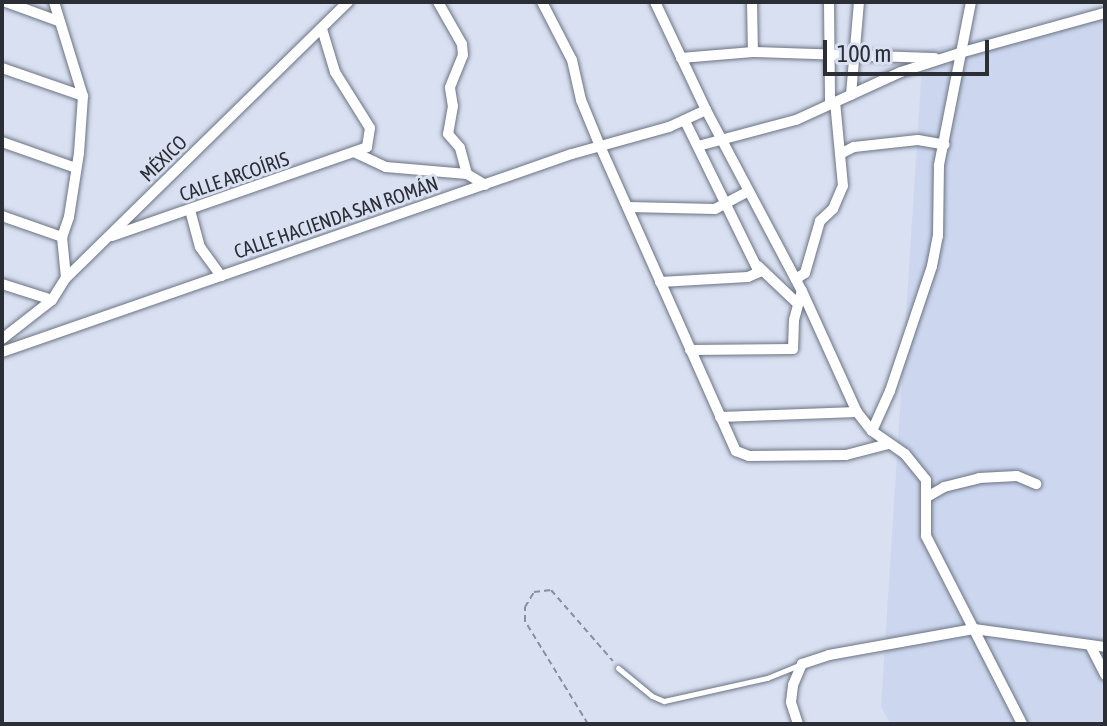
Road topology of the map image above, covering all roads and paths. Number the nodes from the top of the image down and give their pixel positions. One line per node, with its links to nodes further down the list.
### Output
1 (6, 2): 12 (street)
2 (54, 2): 12 (street)
3 (348, 2): 13 (street, MÉXICO)
4 (438, 2): 34 (street)
5 (542, 2): 29 (street)
6 (655, 2): 18 (street)
7 (752, 2): 14 (street)
8 (829, 2): 16 (street)
9 (859, 2): 17 (street)
10 (971, 2): 15 (street)
11 (1105, 13): 15 (street)
12 (58, 21): 22 (street)
13 (322, 29): 31 (street, CALLE ARCOÍRIS); 42 (street, MÉXICO)
14 (753, 52): 16 (street); 18 (street)
15 (963, 52): 19 (street); 28 (street)
16 (831, 53): 17 (street); 23 (street)
17 (857, 54): 19 (street); 21 (street)
18 (681, 58): 24 (street)
19 (941, 59): 21 (street)
20 (2, 68): 22 (street)
21 (851, 95): 23 (street)
22 (83, 96): 33 (street)
23 (833, 103): 26 (street); 32 (street)
24 (706, 110): 25 (street, CALLE HACIENDA SAN ROMÁN); 26 (street)
25 (685, 121): 29 (street, CALLE HACIENDA SAN ROMÁN); 30 (street)
26 (722, 140): 30 (street); 36 (street)
27 (2, 142): 33 (street)
28 (945, 145): 32 (street); 57 (street)
29 (600, 146): 35 (street, CALLE HACIENDA SAN ROMÁN); 38 (street)
30 (698, 146): 37 (street)
31 (356, 153): 34 (street); 39 (street, CALLE ARCOÍRIS)
32 (840, 154): 46 (street)
33 (76, 168): 41 (street)
34 (467, 174): 35 (street)
35 (485, 185): 44 (street, CALLE HACIENDA SAN ROMÁN)
36 (749, 191): 37 (street); 46 (street)
37 (728, 205): 38 (street); 43 (street)
38 (628, 207): 47 (street)
39 (190, 210): 42 (street, CALLE ARCOÍRIS); 44 (street)
40 (2, 216): 41 (street)
41 (62, 237): 45 (street)
42 (107, 238): 45 (street, MÉXICO)
43 (758, 266): 47 (street); 51 (street)
44 (221, 276): 54 (street, CALLE HACIENDA SAN ROMÁN)
45 (66, 278): 50 (street, MÉXICO)
46 (796, 279): 49 (street)
47 (660, 282): 53 (street)
48 (2, 284): 50 (street)
49 (802, 291): 51 (street); 55 (street)
50 (52, 300): 52 (street, MÉXICO)
51 (798, 304): 53 (street)
52 (2, 339)
53 (690, 350): 56 (street)
54 (2, 352)
55 (857, 412): 56 (street); 57 (street)
56 (720, 417): 58 (street)
57 (872, 431): 58 (street)
58 (888, 444): 60 (street)
59 (1036, 484): 60 (street)
60 (927, 497): 61 (street)
61 (974, 629): 62 (street); 64 (street); 69 (street)
62 (1090, 645): 63 (street); 66 (street)
63 (1105, 647)
64 (802, 664): 65 (lane); 68 (street)
65 (618, 668): 67 (path)
66 (1105, 675)
67 (588, 724)
68 (798, 724)
69 (1022, 724)

